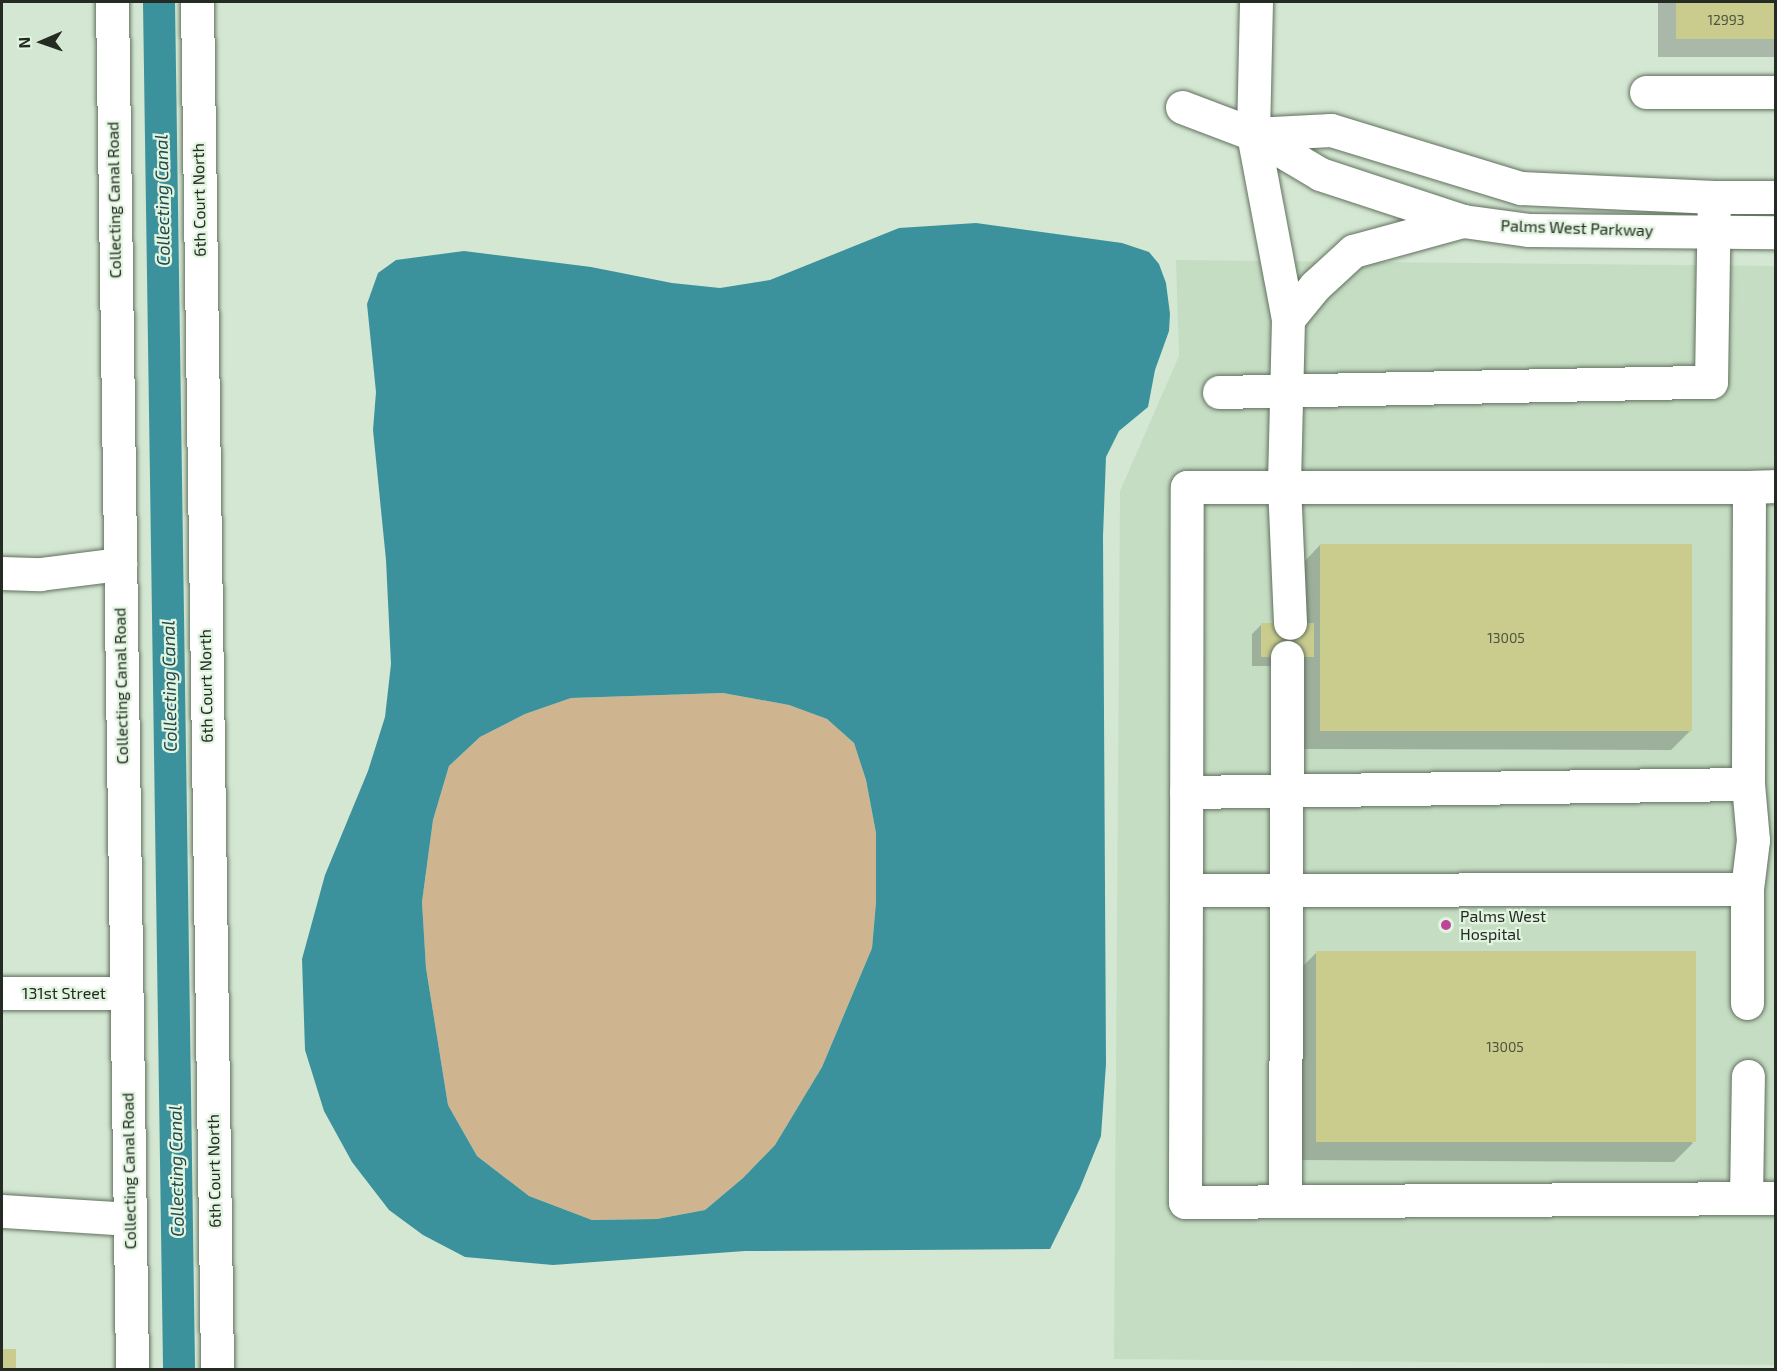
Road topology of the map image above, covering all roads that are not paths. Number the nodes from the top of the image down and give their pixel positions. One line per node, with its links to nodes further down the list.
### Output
1 (112, 2): 18 (street, Collecting Canal Road)
2 (197, 2): 38 (street, 6th Court North)
3 (1256, 2): 7 (street)
4 (1646, 92): 5 (street)
5 (1776, 92)
6 (1182, 107): 7 (street, Palms West Parkway)
7 (1253, 134): 8 (street, Palms West Parkway); 10 (street, Palms West Parkway); 13 (street)
8 (1713, 197): 9 (street, Palms West Parkway); 11 (street)
9 (1776, 197)
10 (1463, 221): 11 (street, Palms West Parkway); 13 (street)
11 (1713, 231): 12 (street, Palms West Parkway); 14 (street)
12 (1776, 232)
13 (1288, 319): 14 (street)
14 (1285, 390): 15 (street); 16 (street)
15 (1219, 392)
16 (1284, 485): 17 (street); 20 (street); 23 (street)
17 (1762, 486): 22 (street)
18 (120, 564): 19 (street); 30 (street, Collecting Canal Road)
19 (2, 573)
20 (1290, 623)
21 (1287, 657): 24 (street)
22 (1748, 784): 24 (street); 25 (street)
23 (1186, 792): 24 (street); 28 (street)
24 (1285, 792): 26 (street)
25 (1764, 841): 27 (street)
26 (1285, 889): 27 (street); 28 (street); 34 (street)
27 (1747, 889): 31 (street)
28 (1186, 890): 34 (street)
29 (2, 993): 30 (street, 131st Street)
30 (126, 993): 36 (street, Collecting Canal Road)
31 (1747, 1002)
32 (1748, 1076): 33 (street)
33 (1761, 1198): 34 (street)
34 (1285, 1200)
35 (2, 1210): 36 (street)
36 (130, 1219): 37 (street, Collecting Canal Road)
37 (132, 1370)
38 (217, 1370)

